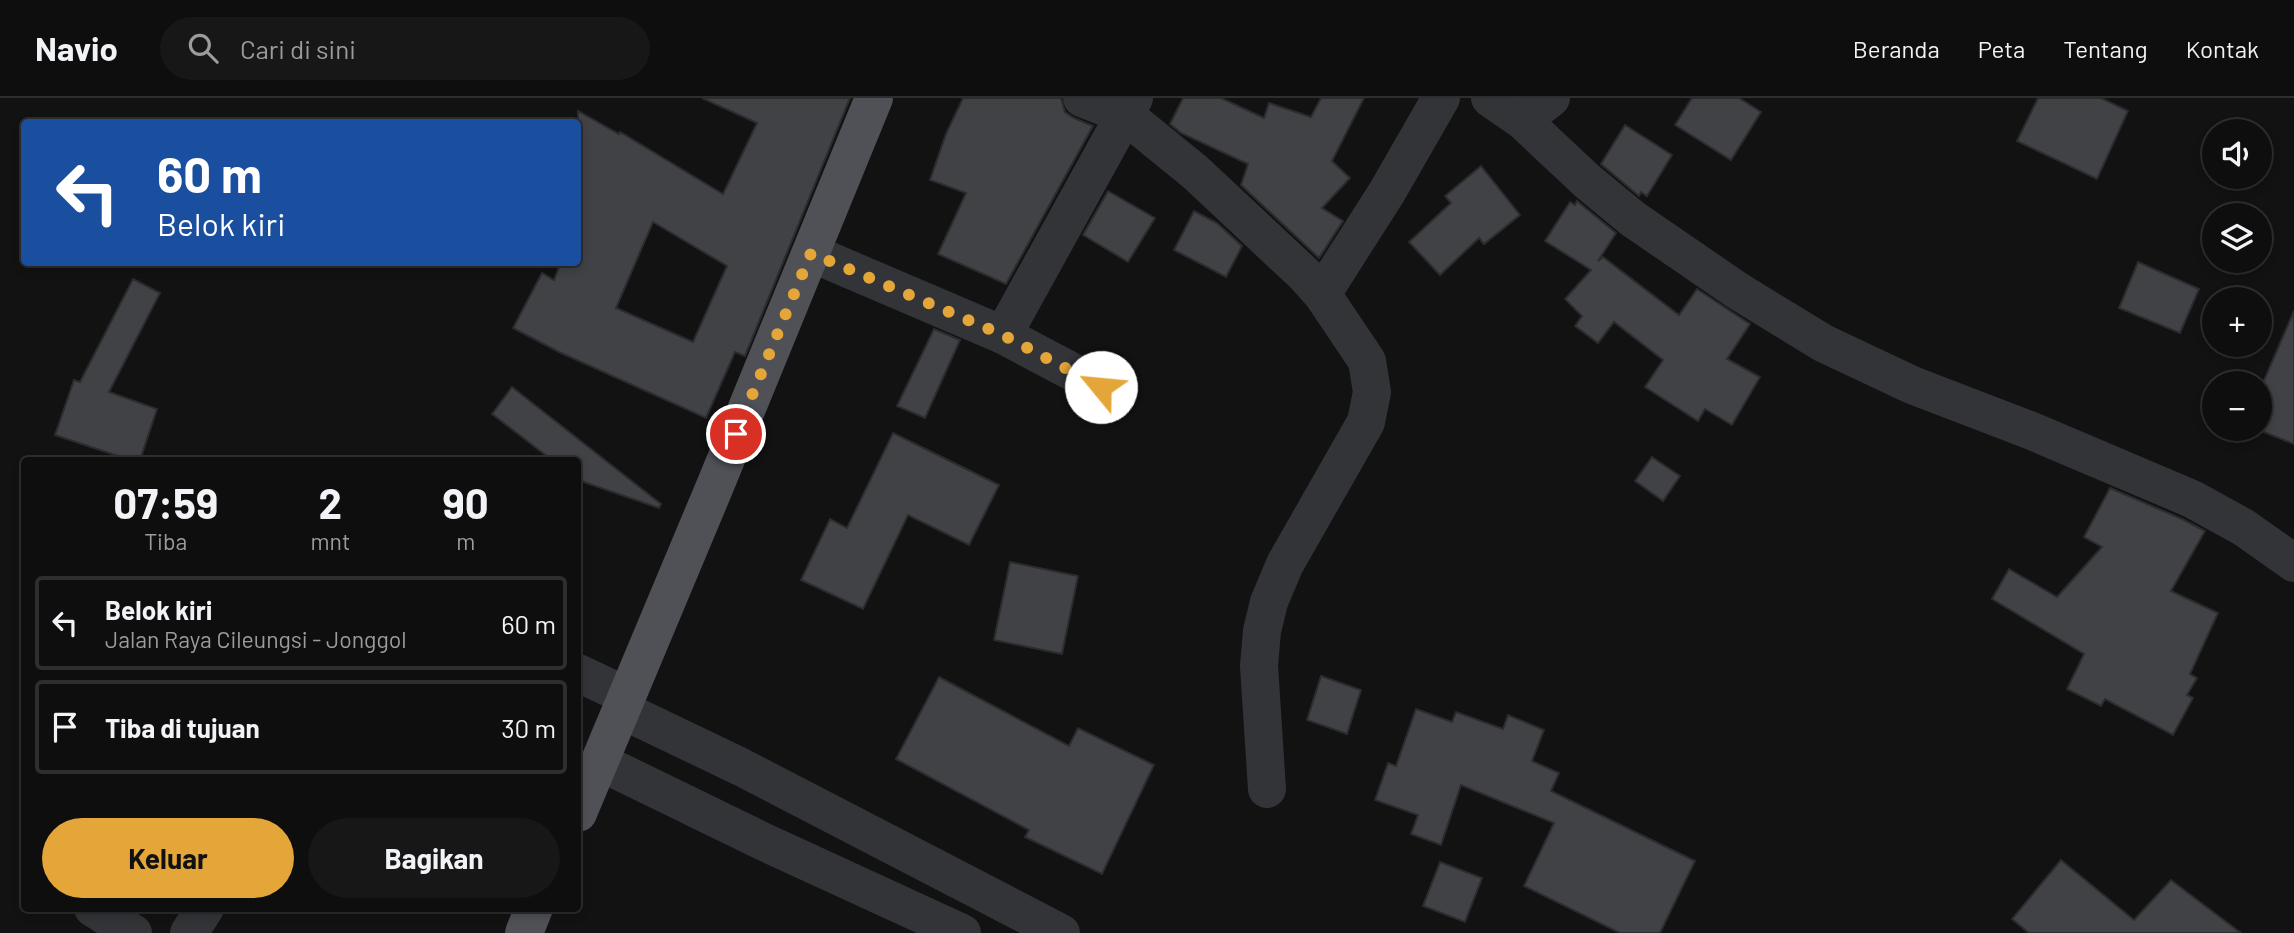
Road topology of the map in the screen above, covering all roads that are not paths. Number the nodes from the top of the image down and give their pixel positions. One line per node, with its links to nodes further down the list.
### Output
1 (874, 98): 7 (main road)
2 (1082, 98): 5 (street)
3 (1441, 98): 8 (street)
4 (1490, 98): 6 (street)
5 (1129, 106): 8 (street); 9 (street)
6 (1536, 109): 11 (street)
7 (811, 253): 9 (street); 13 (main road)
8 (1322, 294): 15 (street)
9 (1003, 335): 10 (street)
10 (1101, 387)
11 (2294, 563)
12 (581, 675): 13 (street)
13 (624, 703): 14 (main road); 24 (street)
14 (600, 762): 16 (main road); 20 (street)
15 (1267, 789)
16 (581, 806)
17 (100, 912): 21 (street)
18 (202, 912): 22 (street)
19 (532, 912): 23 (main road)
20 (942, 928)
21 (134, 933)
22 (189, 933)
23 (524, 933)
24 (1061, 933)

